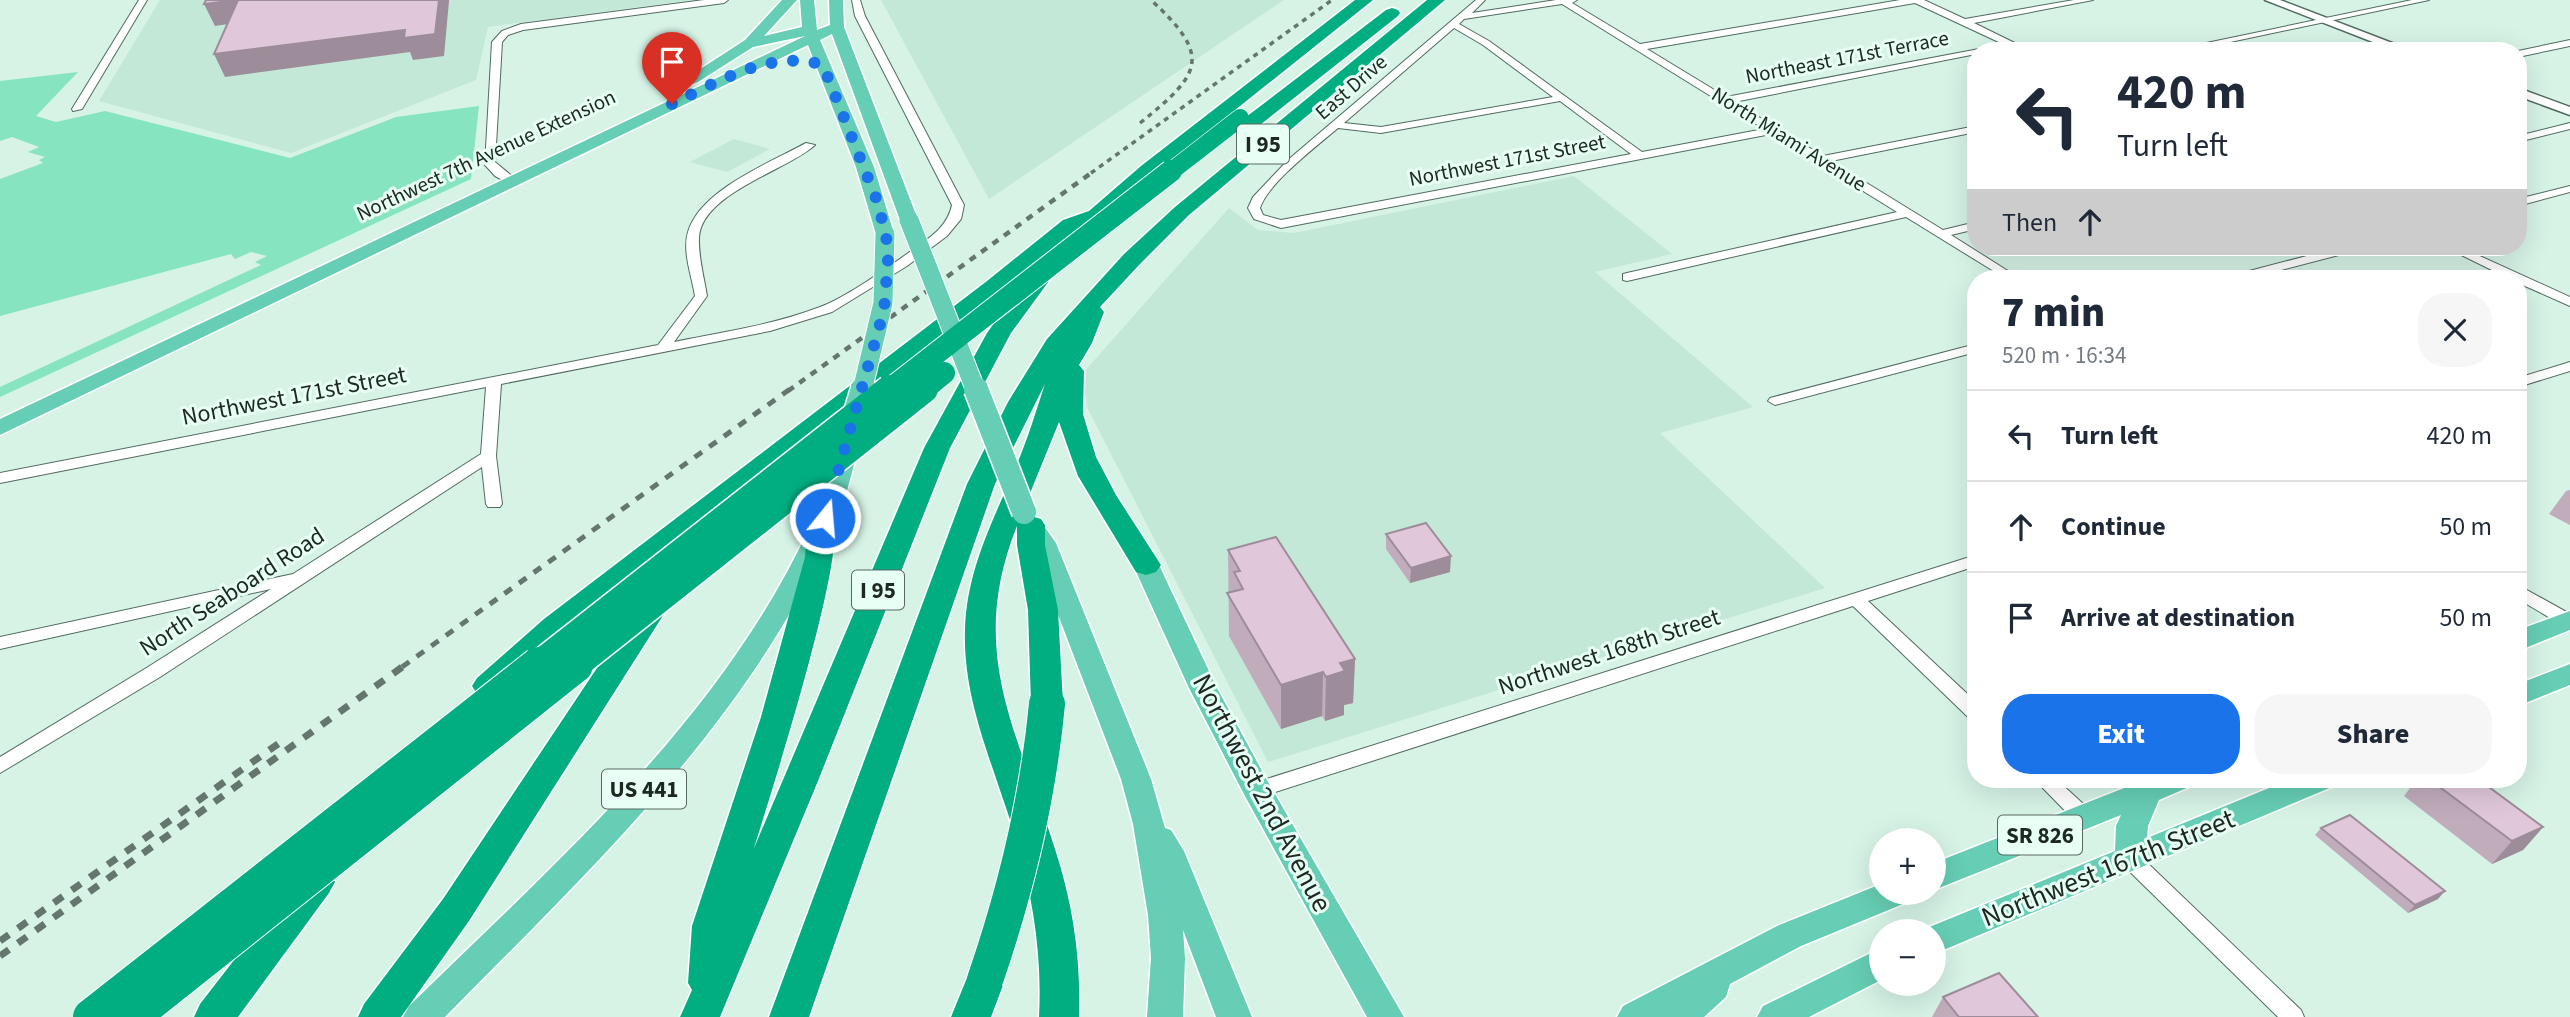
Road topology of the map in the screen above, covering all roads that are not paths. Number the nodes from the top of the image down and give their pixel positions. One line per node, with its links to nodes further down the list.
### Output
1 (143, 0): 35 (street)
2 (724, 0): 46 (street)
3 (790, 0): 26 (main road)
4 (807, 0): 21 (main road, US 441)
5 (836, 0): 20 (main road)
6 (856, 0): 65 (street, Northwest 171st Street)
7 (1365, 0): 50 (highway, I 95)
8 (1393, 0): 37 (highway)
9 (1409, 0): 37 (highway)
10 (1437, 0): 63 (highway, I 95)
11 (1481, 0): 18 (street, East Drive)
12 (1916, 0): 19 (street); 27 (street)
13 (2089, 0): 19 (street, Northeast 171st Terrace)
14 (2270, 0): 17 (street)
15 (2425, 0): 17 (street)
16 (1570, 1): 18 (street); 27 (street, North Miami Avenue)
17 (2325, 20): 23 (street); 24 (street)
18 (1457, 21): 33 (street); 38 (street, East Drive)
19 (1965, 22): 22 (street)
20 (837, 27): 21 (main road, Northwest 7th Avenue Extension); 78 (main road, bridge)
21 (811, 33): 26 (main road, Northwest 7th Avenue Extension); 30 (main road, US 441); 31 (main road, Northwest 7th Avenue Extension)
22 (2008, 42)
23 (2217, 42)
24 (2383, 42)
25 (2570, 43): 28 (street)
26 (748, 44): 46 (main road, Northwest 7th Avenue Extension)
27 (1640, 47): 34 (street, North Miami Avenue)
28 (2527, 52)
29 (1967, 53): 34 (street, Northeast 171st Terrace)
30 (823, 65): 31 (main road); 79 (main road, US 441, bridge)
31 (737, 73): 46 (main road, Northwest 7th Avenue Extension)
32 (2527, 95): 36 (street)
33 (1562, 98): 38 (street); 44 (street)
34 (1726, 100): 40 (street, North Miami Avenue)
35 (77, 108)
36 (2570, 111)
37 (1247, 120): 107 (highway, bridge); 108 (highway, bridge)
38 (1338, 125): 49 (street, East Drive)
39 (2570, 126): 42 (street)
40 (1774, 130): 44 (street, Northwest 171st Street); 45 (street, North Miami Avenue)
41 (1967, 131): 45 (street)
42 (2527, 137)
43 (810, 145): 65 (street)
44 (1641, 156): 49 (street, Northwest 171st Street)
45 (1822, 160): 51 (street, North Miami Avenue)
46 (506, 177): 72 (main road, Northwest 7th Avenue Extension); 73 (main road, Northwest 7th Avenue Extension)
47 (2570, 189): 48 (street)
48 (2527, 201)
49 (1254, 208)
50 (1101, 211): 74 (highway); 105 (highway, I 95)
51 (1907, 213): 53 (street, North Miami Avenue); 61 (street)
52 (1967, 227): 53 (street)
53 (1941, 234): 54 (street, North Miami Avenue)
54 (1967, 250)
55 (1976, 256): 58 (street, North Miami Avenue)
56 (2320, 256): 59 (street)
57 (2470, 256): 60 (street)
58 (1999, 270)
59 (2268, 270)
60 (2501, 270)
61 (1627, 277)
62 (2527, 282): 64 (street)
63 (1098, 296): 67 (highway); 112 (highway, I 95)
64 (2570, 302)
65 (663, 348): 69 (street, Northwest 171st Street)
66 (1967, 350): 71 (street)
67 (1070, 361): 81 (highway); 114 (highway)
68 (2570, 366): 70 (street)
69 (494, 380): 75 (street); 76 (street, Northwest 171st Street)
70 (2527, 380)
71 (1775, 401)
72 (0, 410)
73 (0, 428)
74 (780, 453): 109 (highway); 110 (highway)
75 (488, 456): 77 (street); 82 (street, North Seaboard Road)
76 (0, 478)
77 (494, 504)
78 (1027, 518): 98 (main road); 113 (highway, bridge)
79 (822, 526): 105 (highway); 111 (main road, US 441)
80 (1967, 563): 84 (street, Northwest 168th Street)
81 (1146, 565): 95 (main road, Northwest 2nd Avenue)
82 (302, 576): 87 (street); 91 (street, North Seaboard Road)
83 (2527, 596): 85 (street)
84 (1856, 599): 90 (street); 95 (street, Northwest 168th Street)
85 (2569, 621): 86 (main road)
86 (2527, 637)
87 (0, 643)
88 (2570, 674): 89 (main road)
89 (2527, 692)
90 (1967, 704)
91 (0, 766)
92 (2053, 788): 97 (street)
93 (2155, 788): 96 (main road, SR 826)
94 (2300, 788): 99 (main road, Northwest 167th Street / SR 826)
95 (1257, 790): 106 (main road, Northwest 2nd Avenue)
96 (2147, 791): 97 (main road, SR 826); 99 (main road)
97 (2084, 817): 100 (main road, SR 826)
98 (1149, 824): 115 (main road); 116 (main road)
99 (2130, 859): 102 (main road, Northwest 167th Street / SR 826); 120 (street)
100 (1946, 872)
101 (1869, 903): 103 (main road)
102 (1946, 935)
103 (1741, 962): 117 (main road); 118 (main road)
104 (1869, 969): 119 (main road)
105 (704, 1009)
106 (1386, 1015)
107 (91, 1017)
108 (132, 1017)
109 (214, 1017)
110 (378, 1017)
111 (421, 1017)
112 (789, 1017)
113 (971, 1017)
114 (1059, 1017)
115 (1165, 1017)
116 (1234, 1017)
117 (1635, 1017)
118 (1679, 1017)
119 (1775, 1017)
120 (2293, 1017)

